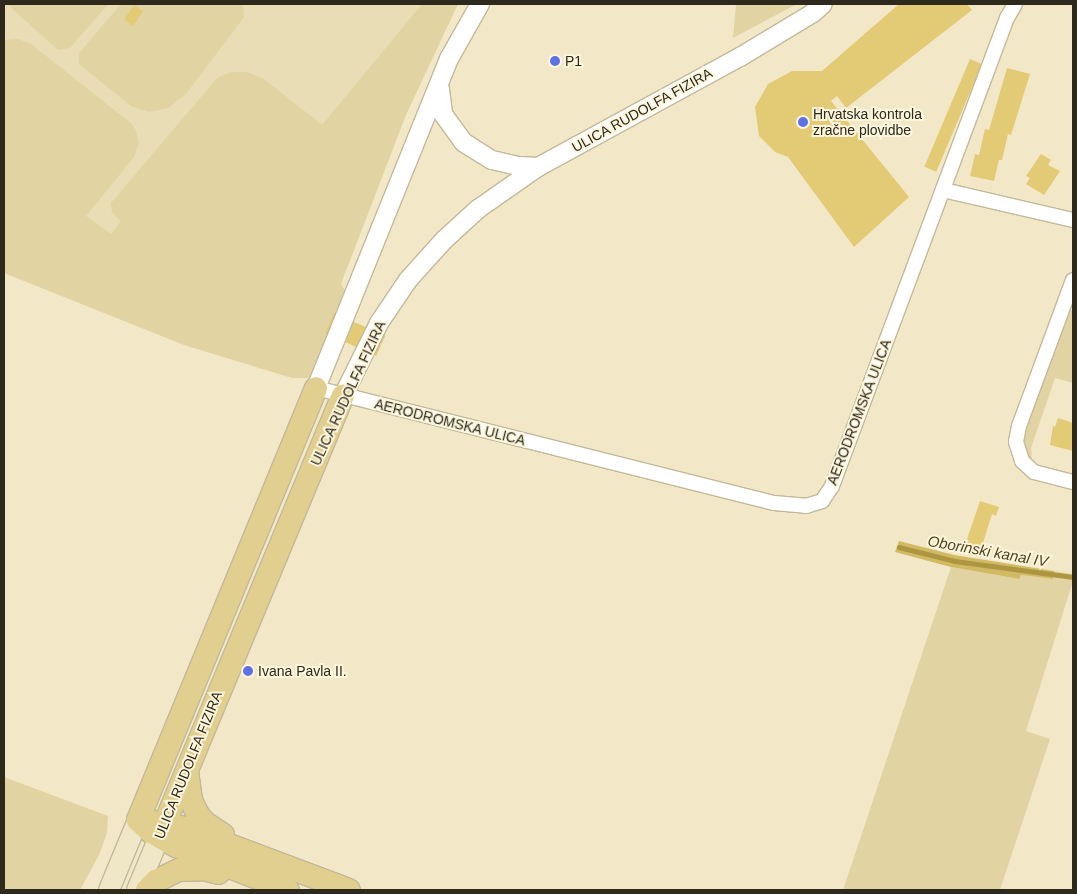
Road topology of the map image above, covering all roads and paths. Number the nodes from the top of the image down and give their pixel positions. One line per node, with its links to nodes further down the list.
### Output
1 (480, 4): 4 (street, ULICA RUDOLFA FIZIRA)
2 (823, 4): 5 (street, ULICA RUDOLFA FIZIRA)
3 (1015, 4): 6 (street, AERODROMSKA ULICA)
4 (440, 86): 5 (street); 9 (street, ULICA RUDOLFA FIZIRA)
5 (538, 167): 10 (street, ULICA RUDOLFA FIZIRA)
6 (943, 190): 7 (street); 10 (street, AERODROMSKA ULICA)
7 (1073, 220)
8 (1073, 280): 11 (street)
9 (316, 388): 10 (street, AERODROMSKA ULICA); 13 (main road, ULICA RUDOLFA FIZIRA)
10 (343, 396): 12 (main road, ULICA RUDOLFA FIZIRA)
11 (1073, 482)
12 (187, 769): 14 (main road, ULICA RUDOLFA FIZIRA); 15 (main road)
13 (138, 820): 14 (main road); 17 (main road, ULICA RUDOLFA FIZIRA)
14 (162, 830): 15 (main road); 16 (main road); 18 (main road, ULICA RUDOLFA FIZIRA)
15 (264, 858): 20 (main road)
16 (279, 887): 19 (main road)
17 (109, 890)
18 (137, 890)
19 (147, 890)
20 (349, 890)

